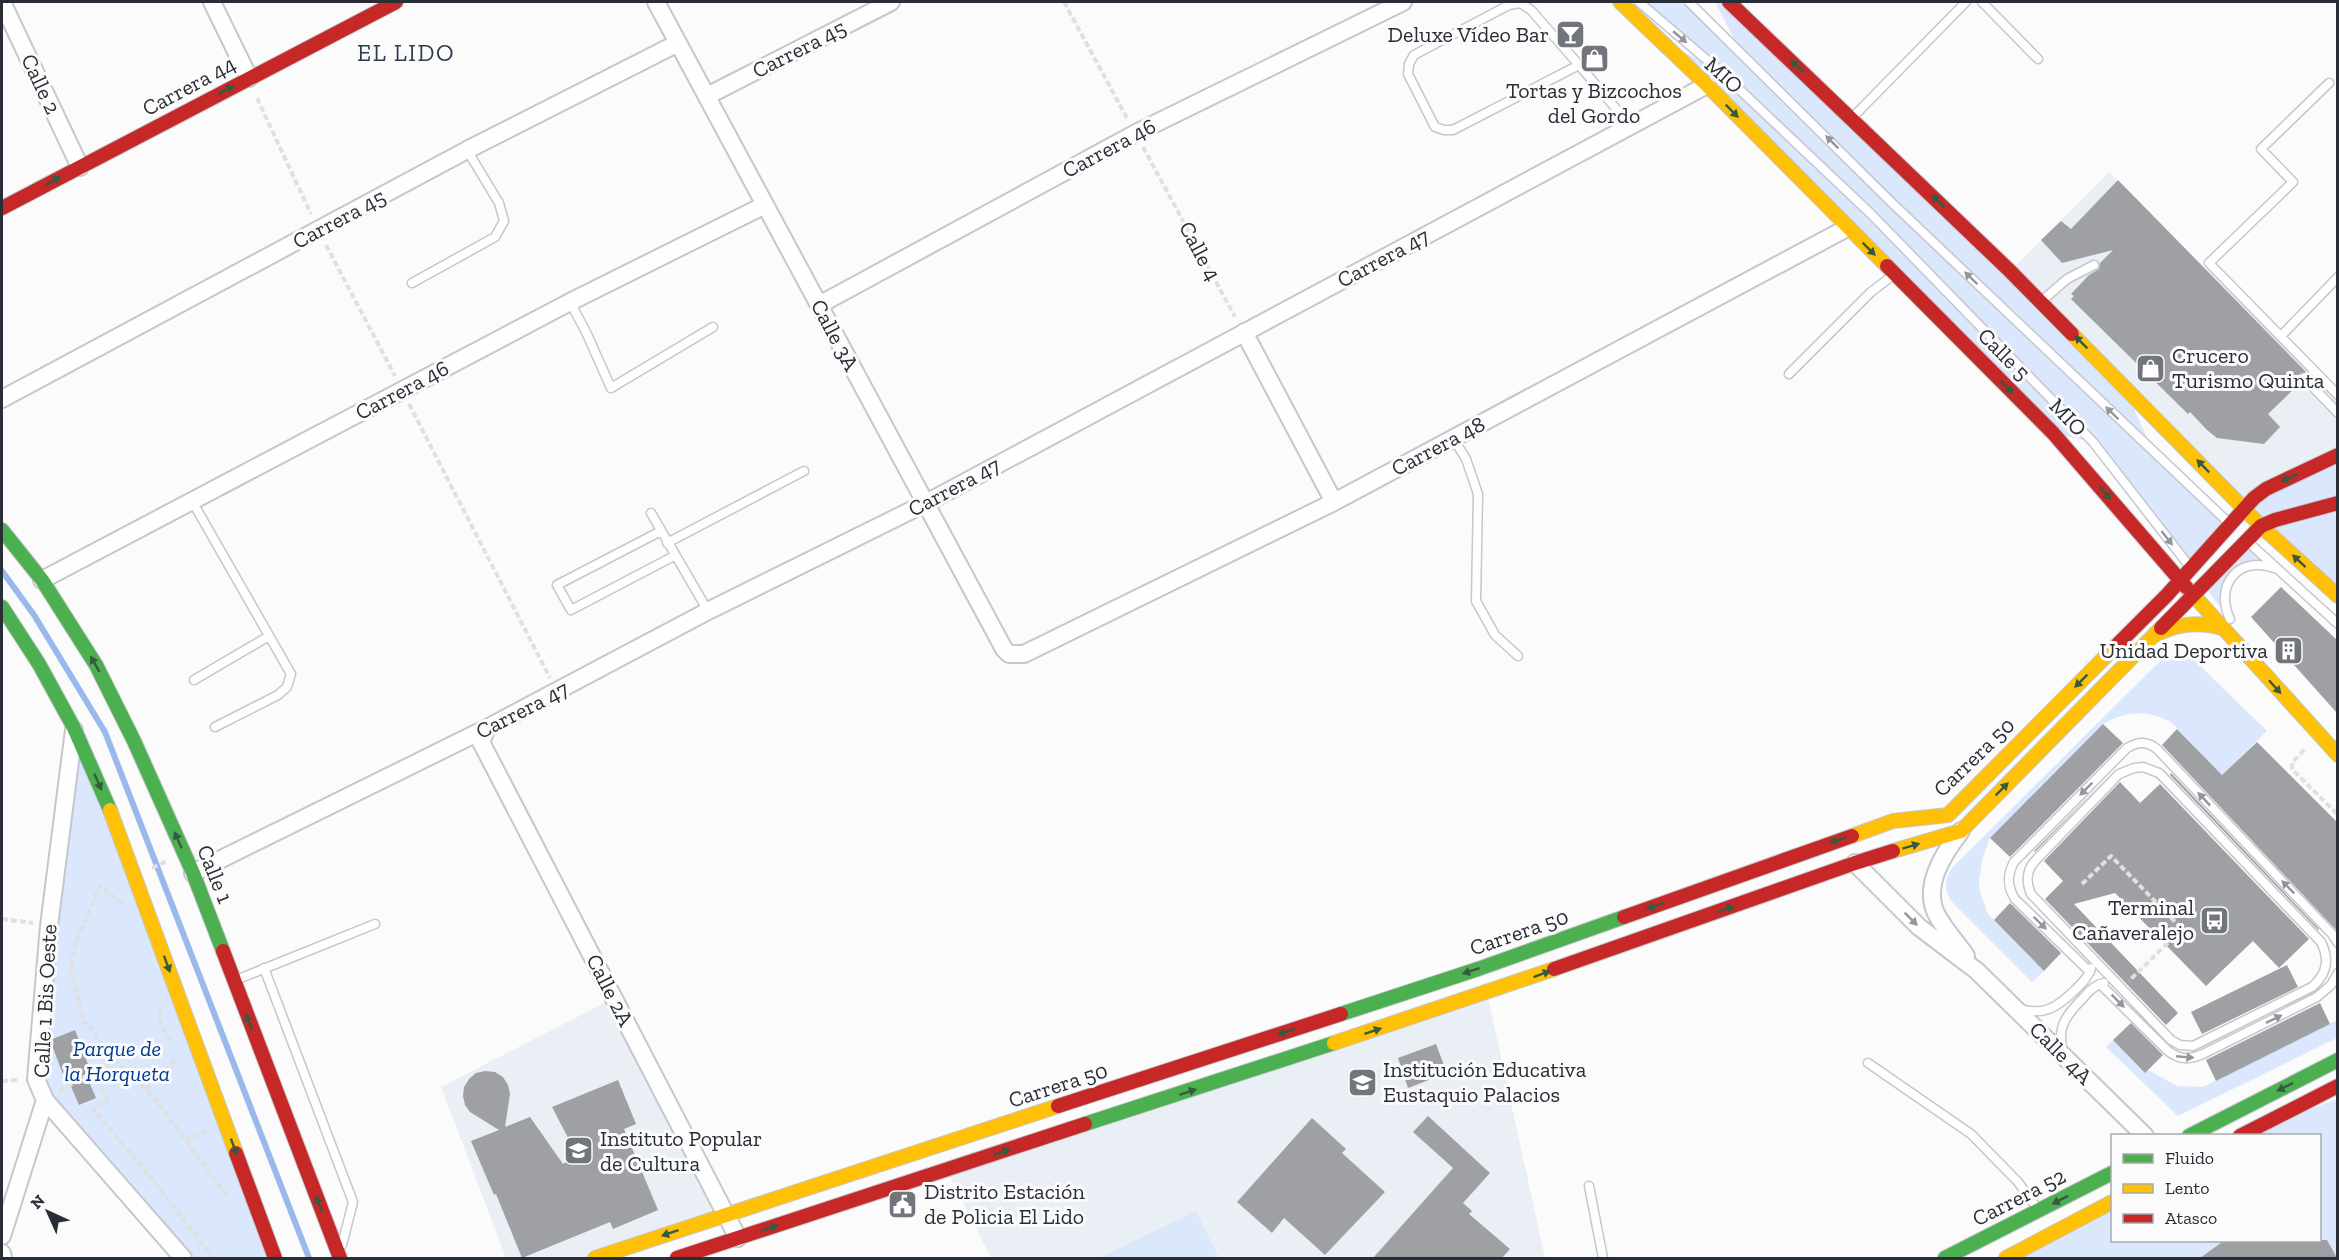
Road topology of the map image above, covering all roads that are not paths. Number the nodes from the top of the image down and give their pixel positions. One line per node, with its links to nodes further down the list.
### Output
1 (2, 2): 23 (street, Calle 2)
2 (212, 2): 16 (street)
3 (396, 2): 16 (main road, Carrera 44)
4 (656, 2): 13 (street, Calle 3A)
5 (891, 2): 19 (street, Carrera 45)
6 (1403, 2): 33 (street, Carrera 46)
7 (1620, 2): 18 (main road, Calle 5)
8 (1639, 2): 58 (lane, MIO, one-way to 58)
9 (1689, 2): 51 (lane, MIO, one-way to 9)
10 (1729, 2): 20 (main road, one-way to 10)
11 (1966, 2): 20 (lane)
12 (1982, 2): 14 (lane)
13 (678, 43): 19 (street, Calle 3A); 22 (street, Carrera 45)
14 (2038, 58)
15 (1579, 65): 15 (lane); 21 (lane)
16 (249, 78): 23 (main road, Carrera 44, one-way to 16)
17 (2329, 83): 36 (lane)
18 (1707, 85): 21 (street, Carrera 47); 26 (main road, Calle 5, one-way to 26)
19 (707, 96): 24 (street, Calle 3A)
20 (1852, 118): 32 (main road, one-way to 20)
21 (1630, 125): 35 (street, Carrera 47)
22 (467, 150): 30 (lane); 40 (street, Carrera 45)
23 (80, 167): 25 (main road, Carrera 44, one-way to 23)
24 (765, 205): 31 (street, Carrera 46); 33 (street, Calle 3A)
25 (2, 208)
26 (1847, 228): 28 (main road, Calle 5, one-way to 28); 42 (street, Carrera 48)
27 (2094, 265): 32 (lane)
28 (1894, 274): 37 (lane); 61 (main road, Calle 5, one-way to 61)
29 (2337, 277): 36 (lane)
30 (412, 283)
31 (570, 302): 34 (lane); 45 (street, Carrera 46)
32 (2041, 302): 49 (main road, one-way to 32)
33 (819, 305): 47 (street, Calle 3A)
34 (713, 327)
35 (1244, 332): 46 (street); 47 (street, Carrera 47)
36 (2281, 336): 39 (lane)
37 (1789, 374)
38 (2304, 378): 41 (lane)
39 (2337, 395)
40 (2, 399)
41 (2337, 413)
42 (1452, 438): 46 (street, Carrera 48); 74 (lane)
43 (2337, 455): 49 (main road, Carrera 50, one-way to 49)
44 (804, 471): 56 (lane)
45 (192, 501): 60 (street, Carrera 46); 71 (lane)
46 (1334, 502): 73 (street, Carrera 48)
47 (926, 503): 67 (street, Carrera 47); 73 (street, Calle 3A)
48 (2337, 503): 52 (main road, Carrera 50)
49 (2244, 508): 51 (main road, Carrera 50); 52 (main road)
50 (651, 513): 54 (lane)
51 (2230, 524): 55 (lane, MIO); 58 (main road, Carrera 50)
52 (2261, 526): 55 (main road, Carrera 50); 64 (main road, one-way to 52)
53 (2, 530): 60 (main road, Calle 1)
54 (661, 531): 56 (lane); 57 (lane)
55 (2247, 540): 59 (lane, MIO); 62 (main road, Carrera 50)
56 (667, 543): 57 (lane)
57 (674, 556): 67 (lane)
58 (2191, 568): 61 (main road, Carrera 50); 62 (lane, MIO)
59 (2277, 570): 68 (lane); 69 (lane, MIO)
60 (42, 580): 82 (main road, Calle 1, one-way to 60)
61 (2180, 580): 63 (main road, Calle 5); 107 (main road, Carrera 50, one-way to 107)
62 (2206, 589): 63 (main road, Carrera 50)
63 (2193, 595): 68 (main road, Calle 5); 72 (main road, Carrera 50)
64 (2337, 596)
65 (2217, 602): 68 (lane)
66 (2, 607): 77 (main road)
67 (708, 611): 78 (street, Carrera 47)
68 (2226, 624): 70 (lane); 72 (main road); 79 (main road, Calle 5, one-way to 79)
69 (2337, 624)
70 (2238, 628)
71 (269, 636): 75 (lane); 76 (lane)
72 (2153, 636): 80 (main road, Carrera 50, one-way to 72)
73 (1024, 654)
74 (1518, 656)
75 (194, 680)
76 (215, 727)
77 (74, 728): 99 (street, Calle 1 Bis Oeste); 114 (main road, one-way to 114)
78 (478, 736): 82 (street, Carrera 47); 107 (street, Calle 2A)
79 (2337, 755)
80 (1961, 831): 81 (main road, Carrera 50, one-way to 80); 87 (street, Calle 4A)
81 (1855, 863): 87 (street, Calle 4A, one-way to 87); 110 (main road, Carrera 50, one-way to 81)
82 (193, 873): 90 (main road, Calle 1)
83 (375, 924): 86 (lane)
84 (2337, 943): 88 (lane, one-way to 88)
85 (2090, 956): 88 (lane); 92 (lane); 92 (lane)
86 (264, 968): 90 (lane); 115 (lane)
87 (1977, 971): 93 (street, Calle 4A)
88 (2090, 972): 93 (lane)
89 (2337, 973): 91 (lane, one-way to 89)
90 (234, 980): 115 (main road, Calle 1, one-way to 90)
91 (2100, 984): 92 (lane); 94 (lane)
92 (2121, 988)
93 (2014, 1007): 94 (street, Calle 4A)
94 (2064, 1056): 100 (street, Calle 4A)
95 (2337, 1060): 97 (main road)
96 (1868, 1063): 106 (lane)
97 (2317, 1071): 98 (main road); 101 (main road, one-way to 101)
98 (2335, 1092): 102 (main road)
99 (45, 1100): 109 (street); 113 (street, Calle 1 Bis Oeste)
100 (2143, 1134)
101 (2192, 1134)
102 (2244, 1134)
103 (2111, 1174): 106 (main road, Carrera 52, one-way to 106)
104 (1589, 1186): 118 (lane)
105 (2111, 1203): 120 (main road)
106 (2039, 1211): 108 (main road, Carrera 52)
107 (725, 1215): 110 (street, Calle 2A); 116 (main road, Carrera 50, one-way to 116)
108 (1992, 1235): 119 (main road, Carrera 52); 120 (main road)
109 (2, 1236)
110 (738, 1238): 117 (main road, Carrera 50)
111 (2, 1253): 112 (street)
112 (3, 1258)
113 (183, 1258)
114 (275, 1258)
115 (339, 1258)
116 (595, 1258)
117 (677, 1258)
118 (1603, 1258)
119 (1945, 1258)
120 (2005, 1258)

